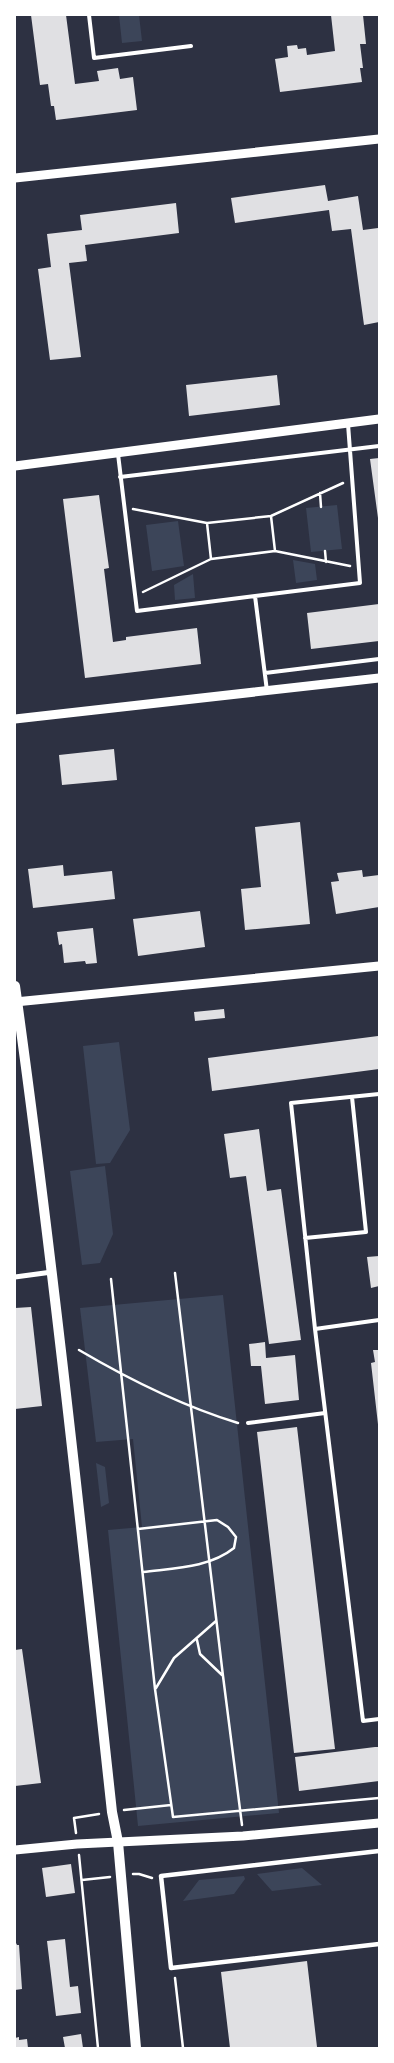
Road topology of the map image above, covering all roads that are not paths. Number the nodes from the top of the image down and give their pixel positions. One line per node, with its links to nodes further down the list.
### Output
1 (89, 15): 2 (lane)
2 (191, 46)
3 (379, 139): 4 (street)
4 (15, 178)
5 (379, 419): 6 (street)
6 (348, 423): 8 (lane); 9 (street)
7 (379, 446): 8 (lane)
8 (350, 449): 11 (lane); 12 (lane)
9 (118, 452): 10 (street); 11 (lane)
10 (15, 466)
11 (120, 477): 12 (lane)
12 (255, 596): 14 (lane)
13 (379, 659): 14 (lane)
14 (265, 673): 16 (lane)
15 (379, 678): 16 (street)
16 (267, 691): 17 (street)
17 (15, 719)
18 (379, 966): 20 (street)
19 (15, 986): 20 (main road)
20 (16, 1002): 24 (main road)
21 (379, 1094): 22 (lane)
22 (352, 1097): 23 (lane); 23 (lane)
23 (305, 1238): 27 (lane)
24 (53, 1272): 25 (street); 32 (main road)
25 (15, 1278)
26 (379, 1320): 27 (lane)
27 (315, 1330): 28 (lane)
28 (325, 1413): 29 (lane); 30 (lane)
29 (248, 1423)
30 (379, 1719)
31 (379, 1823): 32 (street)
32 (118, 1842): 33 (street); 36 (main road)
33 (15, 1850)
34 (379, 1851): 35 (street)
35 (379, 1944)
36 (136, 2048)

